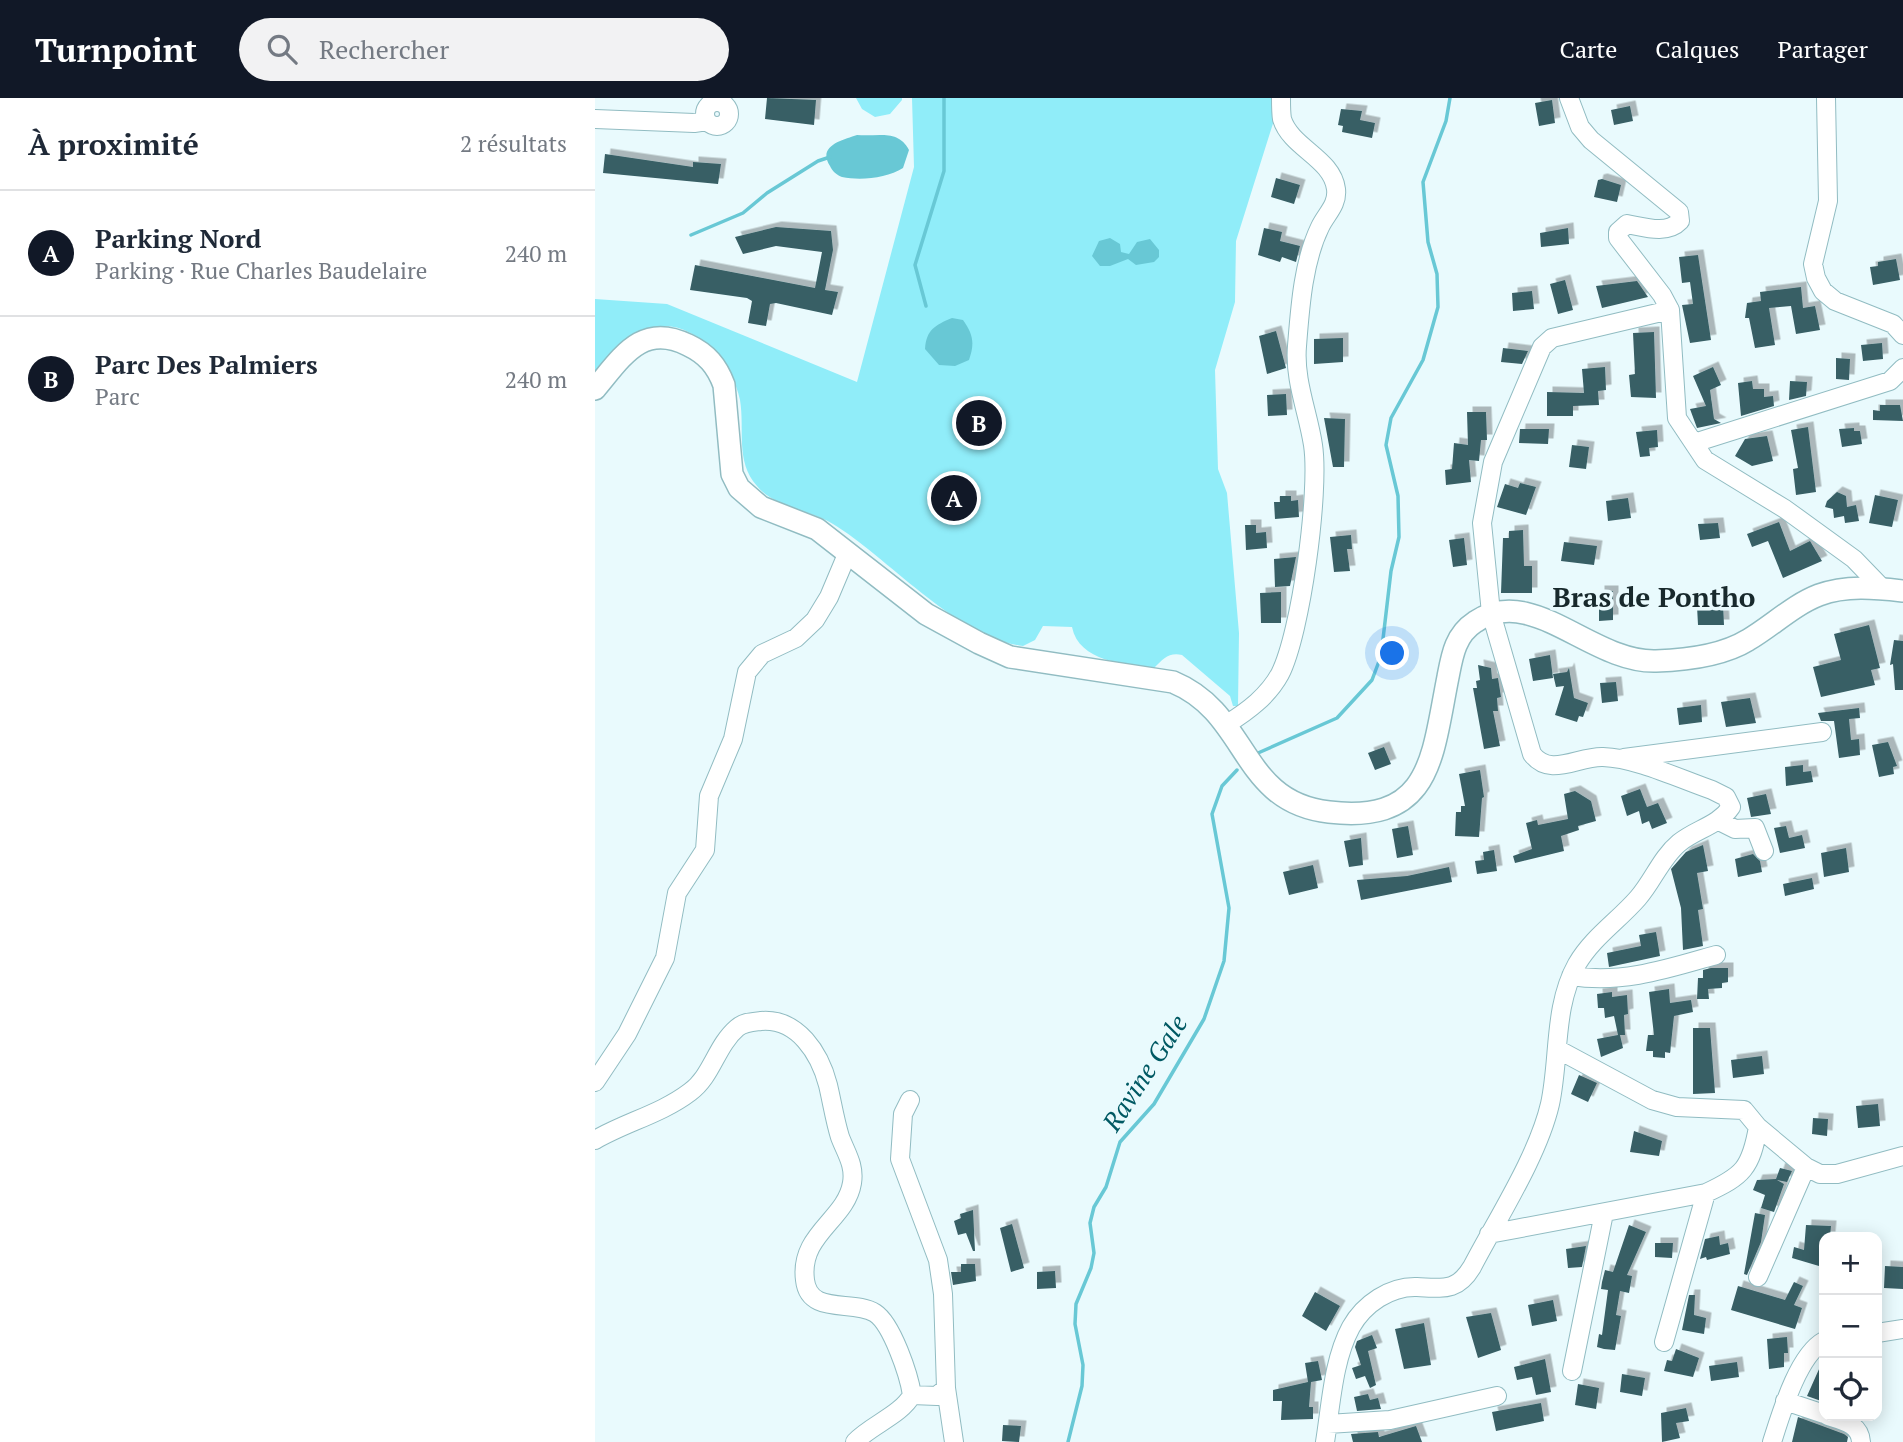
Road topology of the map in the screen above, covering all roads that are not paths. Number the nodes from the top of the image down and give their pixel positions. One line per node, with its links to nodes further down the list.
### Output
1 (1281, 98): 14 (street)
2 (1569, 98): 6 (street)
3 (1826, 98): 7 (street)
4 (595, 119): 5 (street)
5 (707, 121)
6 (1669, 310): 10 (street); 13 (street)
7 (1903, 335)
8 (1903, 368): 10 (street)
9 (595, 389): 11 (main road)
10 (1694, 443): 12 (street)
11 (848, 551): 14 (main road); 22 (street)
12 (1893, 590): 13 (main road)
13 (1491, 613): 14 (main road); 16 (street)
14 (1227, 724)
15 (1822, 732): 16 (street)
16 (1617, 759): 17 (street)
17 (1719, 821): 18 (street); 20 (street)
18 (1764, 851)
19 (1716, 955): 20 (street)
20 (1571, 976): 21 (street)
21 (1557, 1049): 24 (street); 30 (street)
22 (595, 1082)
23 (910, 1100): 37 (street)
24 (1758, 1127): 27 (street); 28 (street)
25 (595, 1140): 38 (street)
26 (1903, 1156): 27 (street)
27 (1806, 1167): 31 (street)
28 (1706, 1193): 29 (street); 34 (street)
29 (1604, 1213): 30 (street); 36 (street)
30 (1489, 1234): 43 (street)
31 (1758, 1277)
32 (1903, 1329): 33 (street)
33 (1882, 1332)
34 (1664, 1342)
35 (1819, 1345): 40 (street)
36 (1572, 1371)
37 (946, 1388): 38 (street); 45 (street)
38 (912, 1395): 44 (street)
39 (1497, 1396): 43 (street)
40 (1785, 1401): 41 (street); 46 (street)
41 (1819, 1413)
42 (1842, 1421): 47 (street)
43 (1326, 1433)
44 (855, 1442)
45 (954, 1442)
46 (1772, 1442)
47 (1861, 1442)

